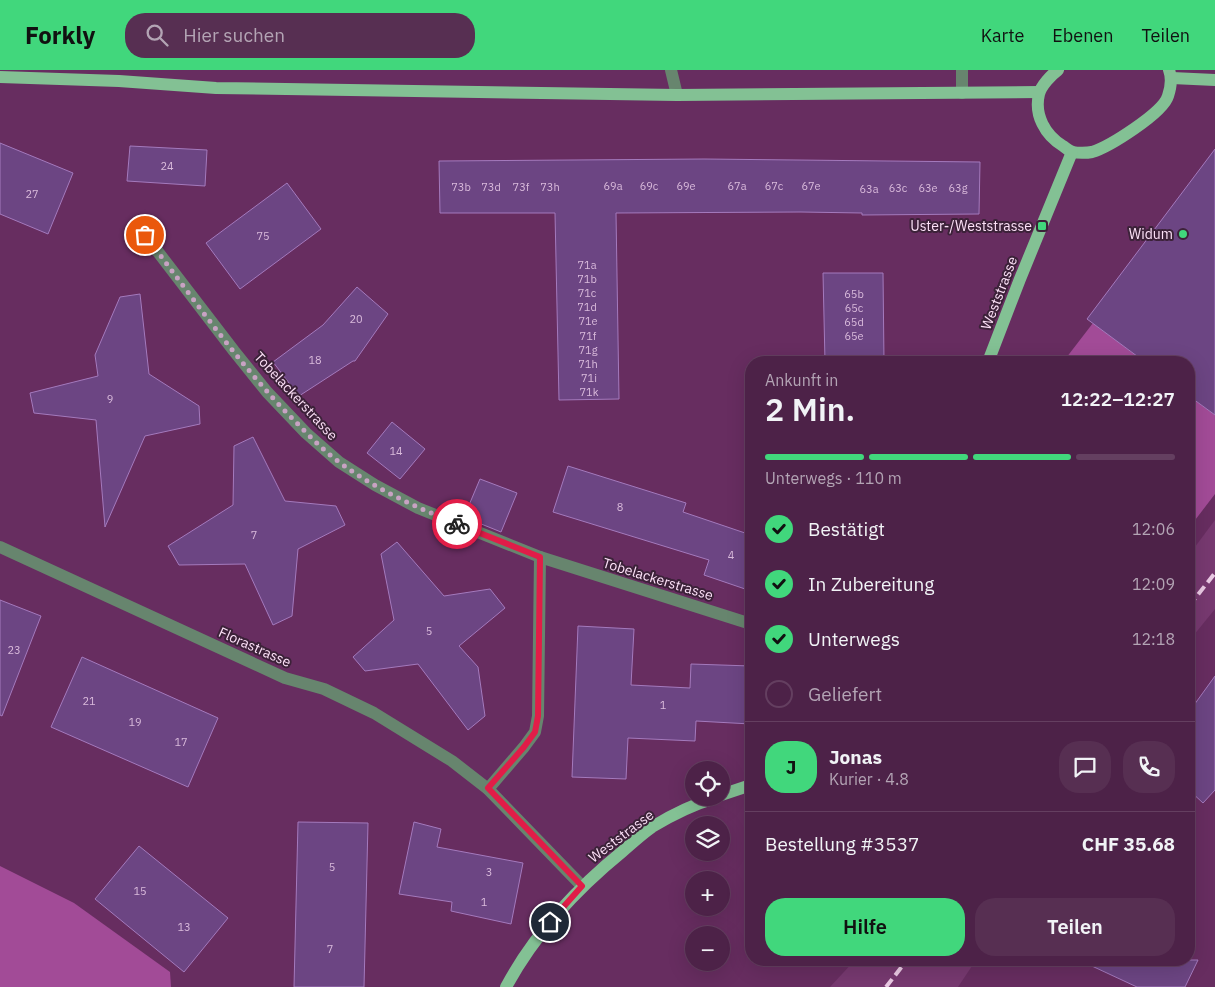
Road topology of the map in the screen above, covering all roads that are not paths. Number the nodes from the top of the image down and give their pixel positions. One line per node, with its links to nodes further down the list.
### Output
1 (671, 70): 9 (street)
2 (962, 70): 8 (street)
3 (1058, 70): 7 (main road)
4 (1170, 74): 6 (main road); 10 (main road)
5 (0, 77): 9 (main road)
6 (1215, 80)
7 (1039, 92): 8 (main road); 10 (main road)
8 (962, 93): 9 (main road)
9 (676, 95)
10 (1072, 152): 12 (main road, Weststrasse)
11 (145, 235): 14 (street, Tobelackerstrasse)
12 (990, 356)
13 (0, 547): 17 (street, Florastrasse)
14 (540, 557): 15 (street, Tobelackerstrasse); 17 (street)
15 (745, 622)
16 (745, 786): 18 (main road)
17 (488, 788): 20 (street, Florastrasse)
18 (730, 792)
19 (695, 806): 20 (main road, Weststrasse)
20 (582, 886): 21 (main road, Weststrasse)
21 (506, 987)

